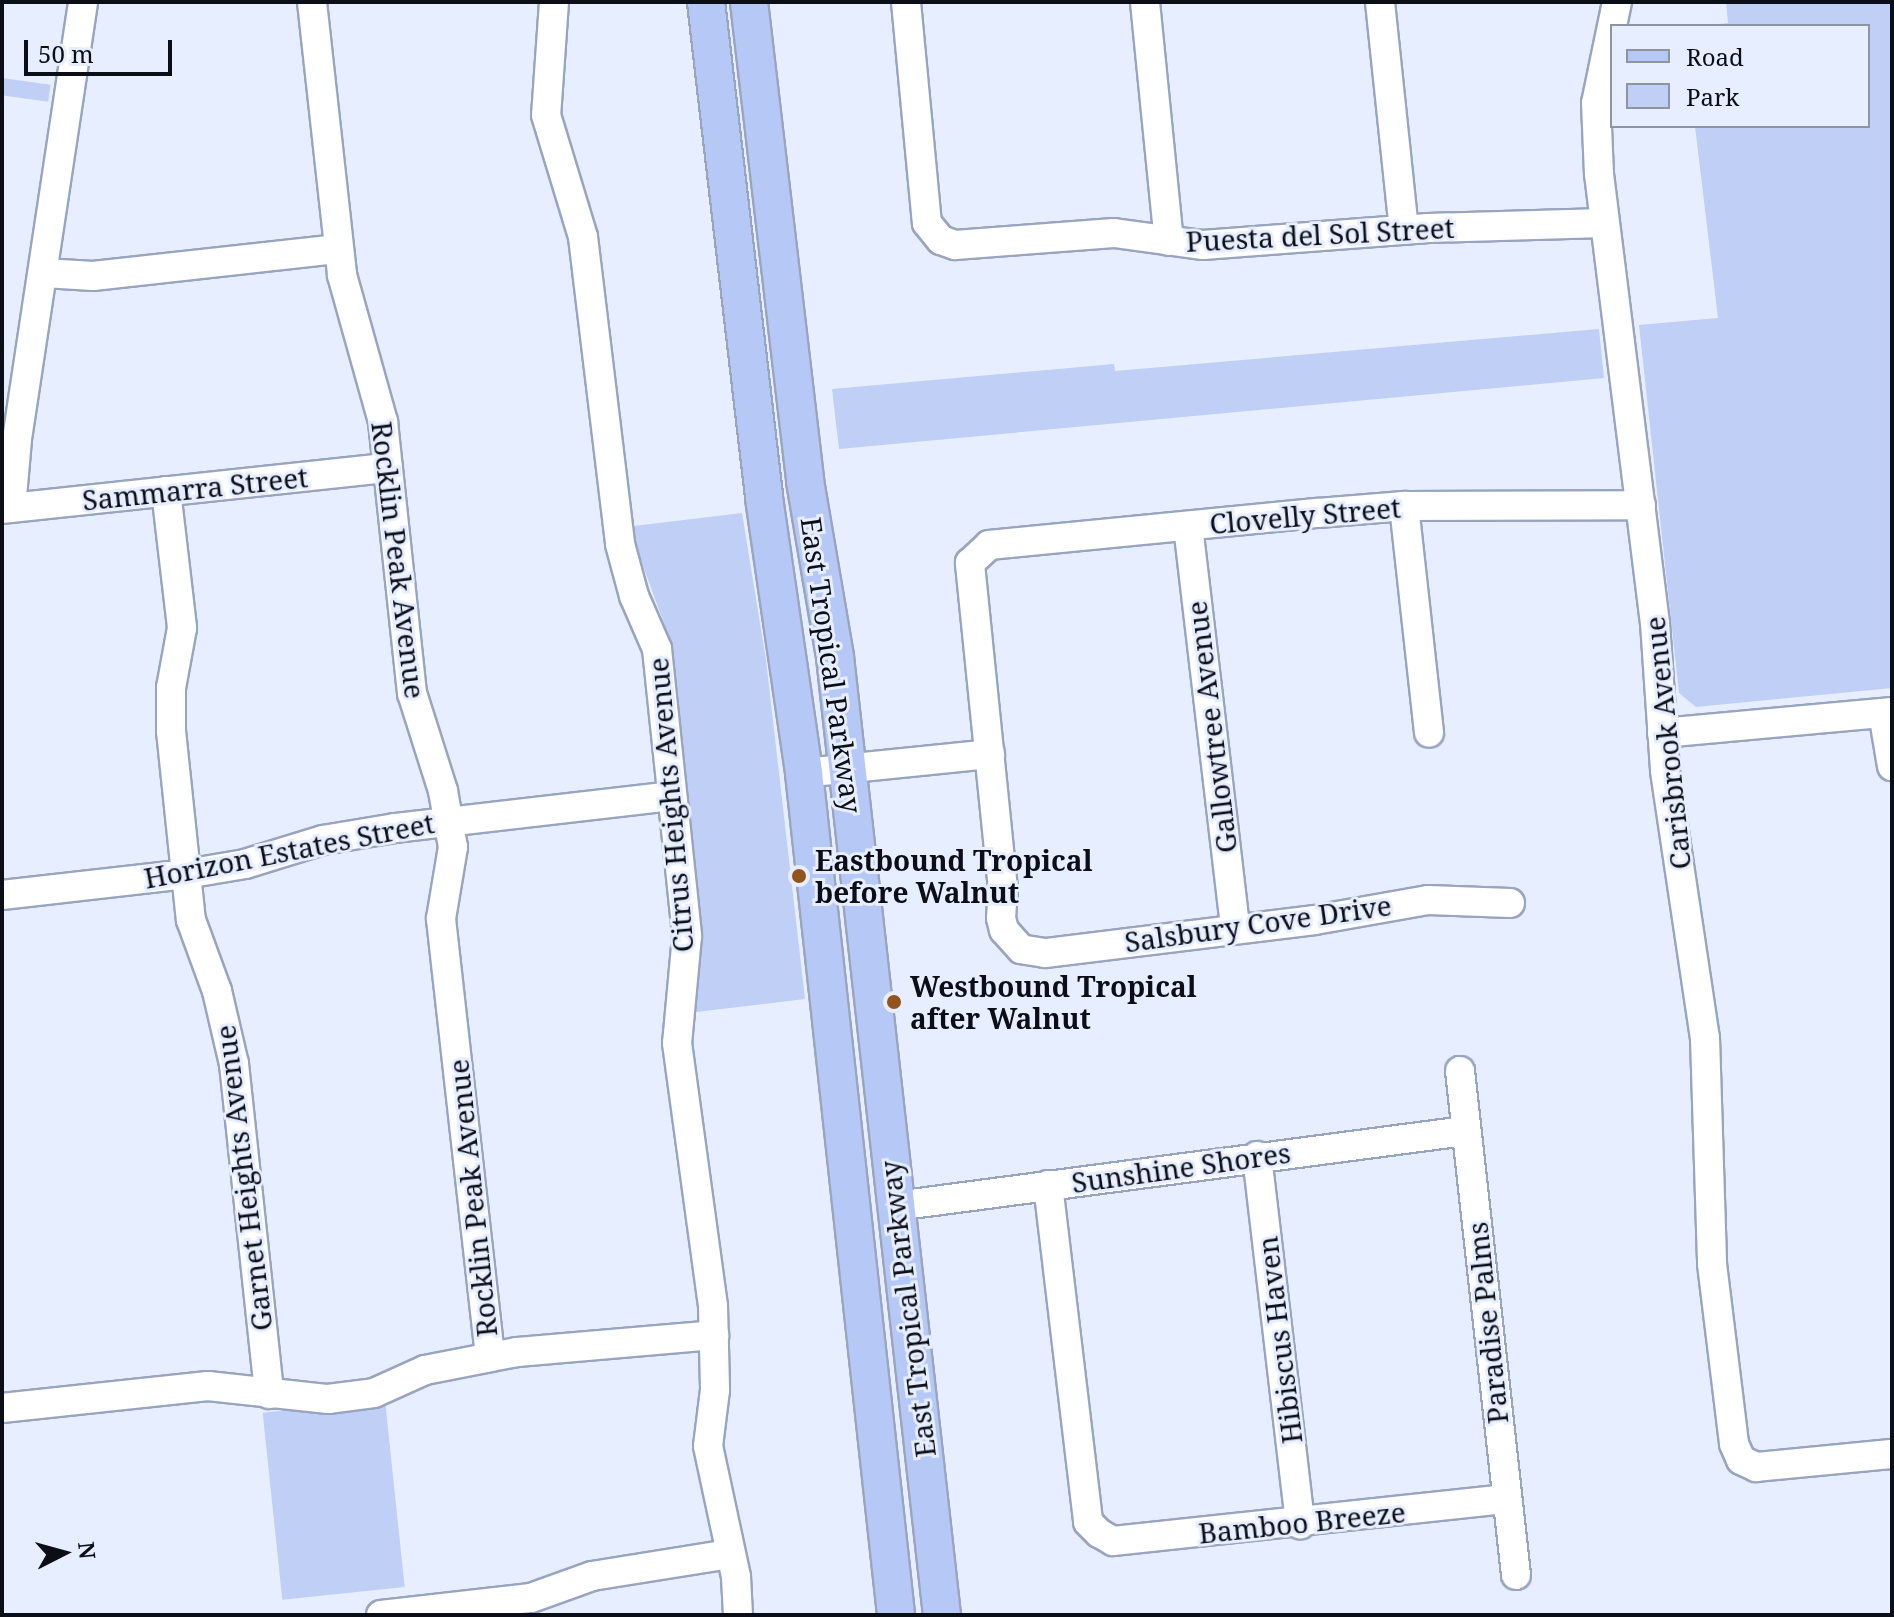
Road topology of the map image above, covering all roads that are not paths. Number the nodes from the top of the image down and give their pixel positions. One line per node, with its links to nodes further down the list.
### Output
1 (83, 2): 16 (street)
2 (312, 2): 15 (street, Rocklin Peak Avenue)
3 (554, 2): 30 (street, Citrus Heights Avenue)
4 (706, 2): 29 (main road, East Tropical Parkway)
5 (749, 2): 28 (main road, East Tropical Parkway)
6 (906, 2): 14 (street, Puesta del Sol Street)
7 (1145, 2): 14 (street)
8 (1380, 2): 13 (street)
9 (1617, 2): 10 (street, Carisbrook Avenue)
10 (1612, 24)
11 (1610, 36): 12 (street, Carisbrook Avenue)
12 (1604, 223): 13 (street, Puesta del Sol Street); 19 (street, Carisbrook Avenue)
13 (1404, 230): 14 (street, Puesta del Sol Street)
14 (1169, 241)
15 (339, 249): 16 (street); 17 (street, Rocklin Peak Avenue)
16 (44, 273): 21 (street)
17 (388, 468): 18 (street, Sammarra Street); 31 (street, Rocklin Peak Avenue)
18 (166, 491): 21 (street, Sammarra Street); 32 (street, Garnet Heights Avenue)
19 (1641, 505): 20 (street, Clovelly Street); 25 (street, Carisbrook Avenue)
20 (1404, 506): 22 (street, Clovelly Street); 24 (street)
21 (7, 509)
22 (1188, 526): 26 (street, Clovelly Street); 35 (street, Gallowtree Avenue)
23 (1888, 713): 25 (street); 27 (street)
24 (1429, 733)
25 (1662, 733): 45 (street, Carisbrook Avenue)
26 (990, 754): 28 (street); 35 (street, Salsbury Cove Drive)
27 (1892, 766)
28 (848, 769): 29 (street); 40 (main road, East Tropical Parkway)
29 (804, 773): 52 (main road, East Tropical Parkway)
30 (672, 796): 31 (street, Horizon Estates Street); 41 (street, Citrus Heights Avenue)
31 (449, 820): 32 (street, Horizon Estates Street); 42 (street, Rocklin Peak Avenue)
32 (186, 874): 33 (street, Horizon Estates Street); 43 (street, Garnet Heights Avenue)
33 (2, 895)
34 (1510, 903): 35 (street, Salsbury Cove Drive)
35 (1235, 928)
36 (1460, 1071): 37 (street, Paradise Palms)
37 (1465, 1131): 38 (street, Sunshine Shores); 46 (street, Paradise Palms)
38 (1257, 1156): 39 (street, Sunshine Shores); 47 (street, Hibiscus Haven)
39 (1048, 1185): 40 (street, Sunshine Shores); 47 (street, Bamboo Breeze)
40 (896, 1206): 53 (main road, East Tropical Parkway)
41 (714, 1335): 42 (street); 48 (street, Citrus Heights Avenue)
42 (490, 1356): 43 (street)
43 (269, 1394): 44 (street)
44 (2, 1408)
45 (1892, 1454)
46 (1507, 1499): 47 (street, Bamboo Breeze); 49 (street, Paradise Palms)
47 (1300, 1524)
48 (730, 1554): 50 (street); 51 (street, Citrus Heights Avenue)
49 (1516, 1575)
50 (381, 1615)
51 (738, 1615)
52 (896, 1615)
53 (942, 1615)

